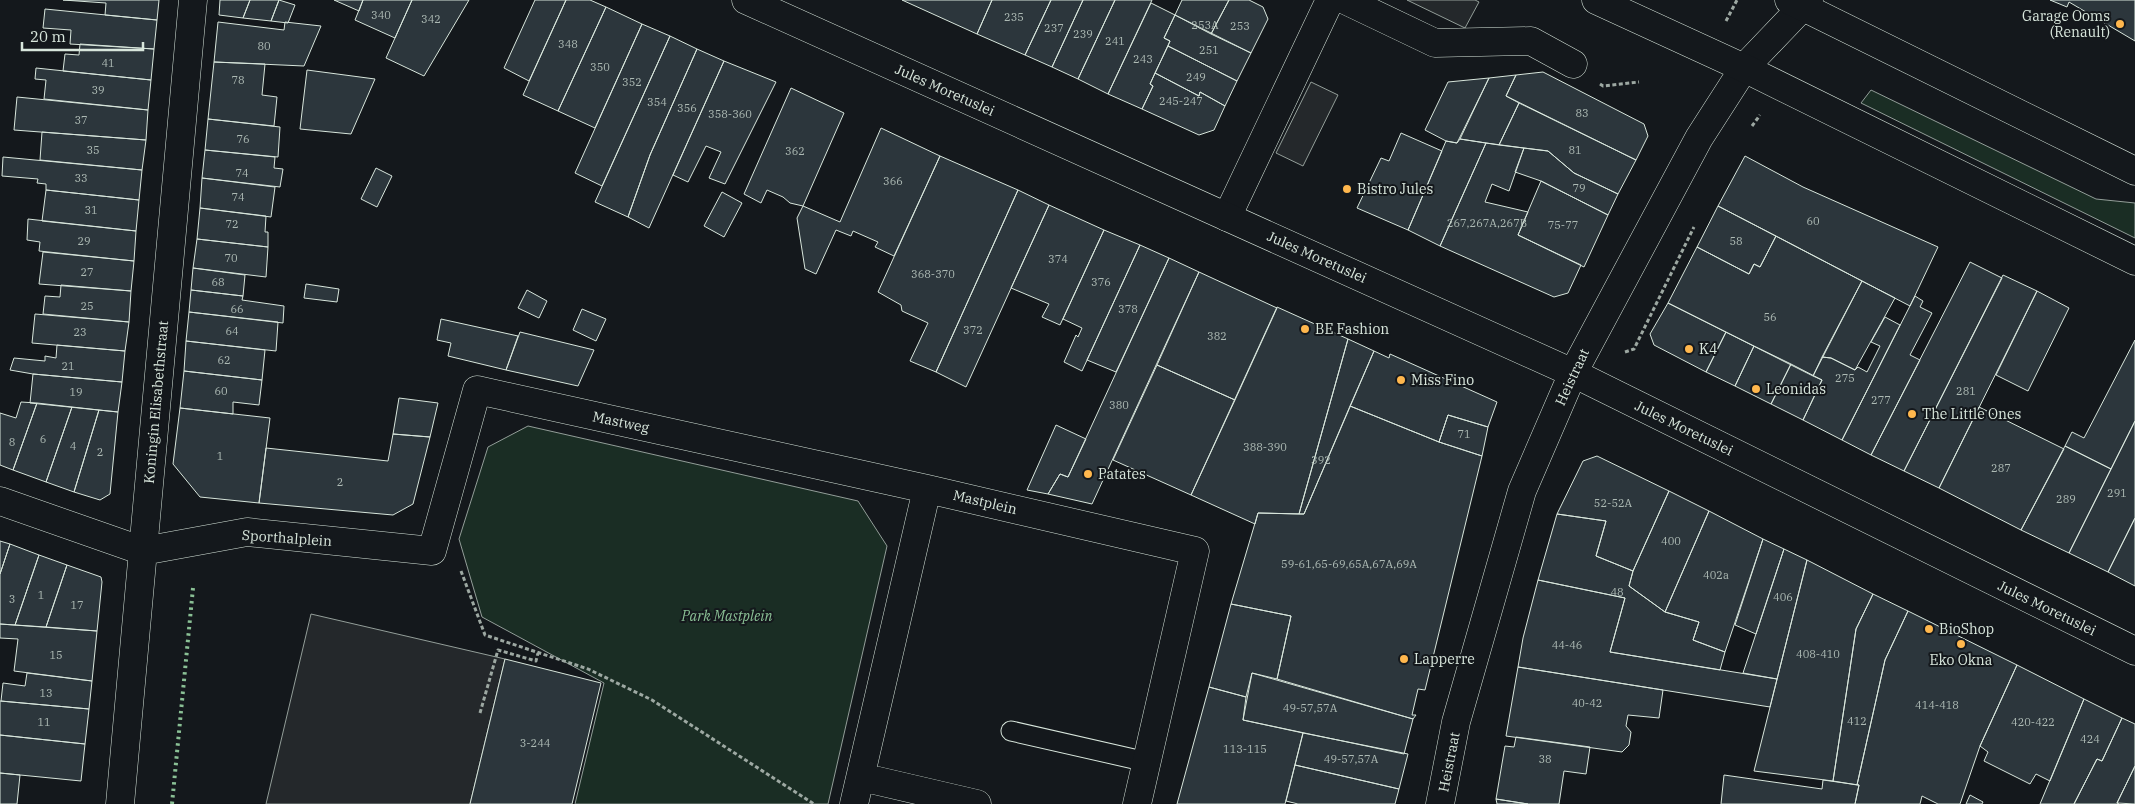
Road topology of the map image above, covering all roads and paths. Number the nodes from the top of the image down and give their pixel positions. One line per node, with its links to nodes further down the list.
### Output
1 (193, 0): 18 (main road, Koningin Elisabethstraat)
2 (746, 0): 12 (main road, Jules Moretuslei)
3 (1330, 0): 12 (main road)
4 (1345, 0): 7 (main road)
5 (1596, 0): 8 (main road)
6 (1800, 3): 8 (main road, Heistraat); 11 (main road)
7 (1573, 64)
8 (1744, 68): 9 (main road); 15 (main road, Heistraat)
9 (1782, 87): 10 (path); 14 (main road)
10 (1749, 129)
11 (2135, 171)
12 (1227, 217): 15 (main road, Jules Moretuslei)
13 (1698, 219): 15 (path)
14 (2135, 261)
15 (1572, 373): 20 (main road, Jules Moretuslei); 31 (main road, Heistraat)
16 (927, 489): 19 (main road, Mastweg); 24 (main road, Mastplein); 25 (main road)
17 (0, 501): 18 (main road)
18 (143, 551): 19 (main road, Sporthalplein); 27 (main road, Koningin Elisabethstraat)
19 (432, 551): 21 (path)
20 (2135, 651)
21 (538, 653): 22 (path); 26 (path)
22 (480, 713)
23 (1011, 731): 24 (lane)
24 (1147, 762): 30 (main road, Mastplein)
25 (861, 777): 28 (main road); 29 (main road)
26 (812, 803)
27 (120, 804)
28 (854, 804)
29 (977, 804)
30 (1137, 804)
31 (1440, 804)

